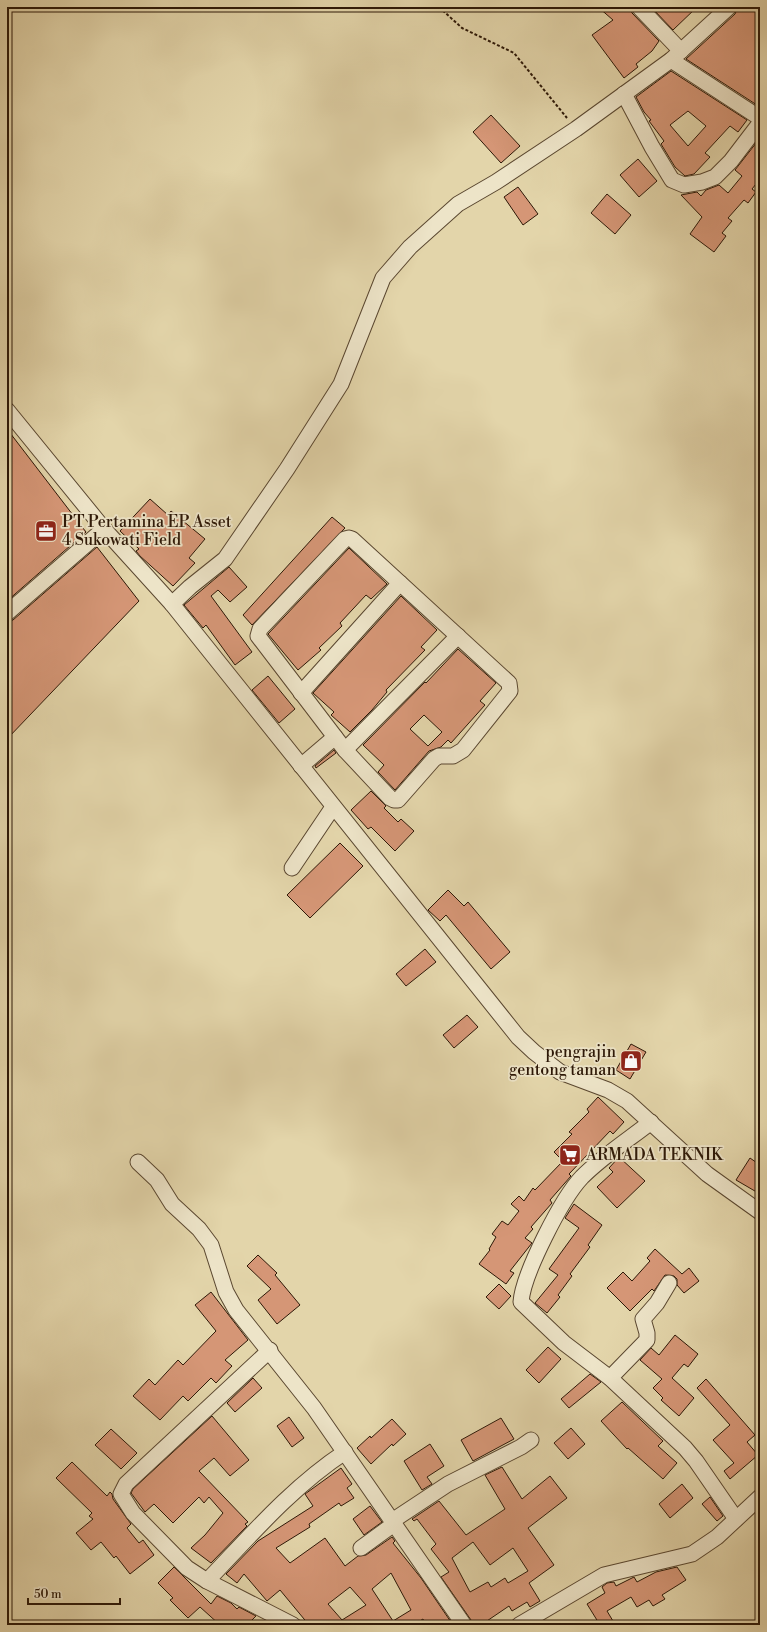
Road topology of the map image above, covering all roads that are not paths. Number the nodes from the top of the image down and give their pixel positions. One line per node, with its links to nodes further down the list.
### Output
1 (639, 7): 3 (street)
2 (729, 7): 3 (street)
3 (676, 56): 4 (street); 5 (street)
4 (624, 94): 6 (street); 10 (street)
5 (760, 118)
6 (760, 123)
7 (7, 410): 8 (street)
8 (104, 529): 10 (street); 11 (street)
9 (400, 583): 12 (street); 13 (street); 13 (street)
10 (172, 604): 16 (street)
11 (9, 608)
12 (458, 636): 15 (street); 15 (street)
13 (301, 693): 14 (street)
14 (335, 737): 15 (street); 16 (street)
15 (345, 750)
16 (301, 766): 17 (street)
17 (333, 806): 18 (street); 19 (street)
18 (292, 868)
19 (651, 1122): 21 (street); 24 (street)
20 (138, 1162): 23 (street)
21 (760, 1212)
22 (669, 1282): 24 (street)
23 (270, 1350): 26 (street); 31 (street)
24 (610, 1378): 28 (street)
25 (531, 1440): 29 (street)
26 (345, 1452): 29 (street); 31 (street)
27 (760, 1497): 28 (street)
28 (736, 1519): 34 (street)
29 (393, 1523): 30 (street); 33 (street)
30 (361, 1548)
31 (207, 1580): 32 (street)
32 (293, 1625)
33 (464, 1625)
34 (519, 1625)

